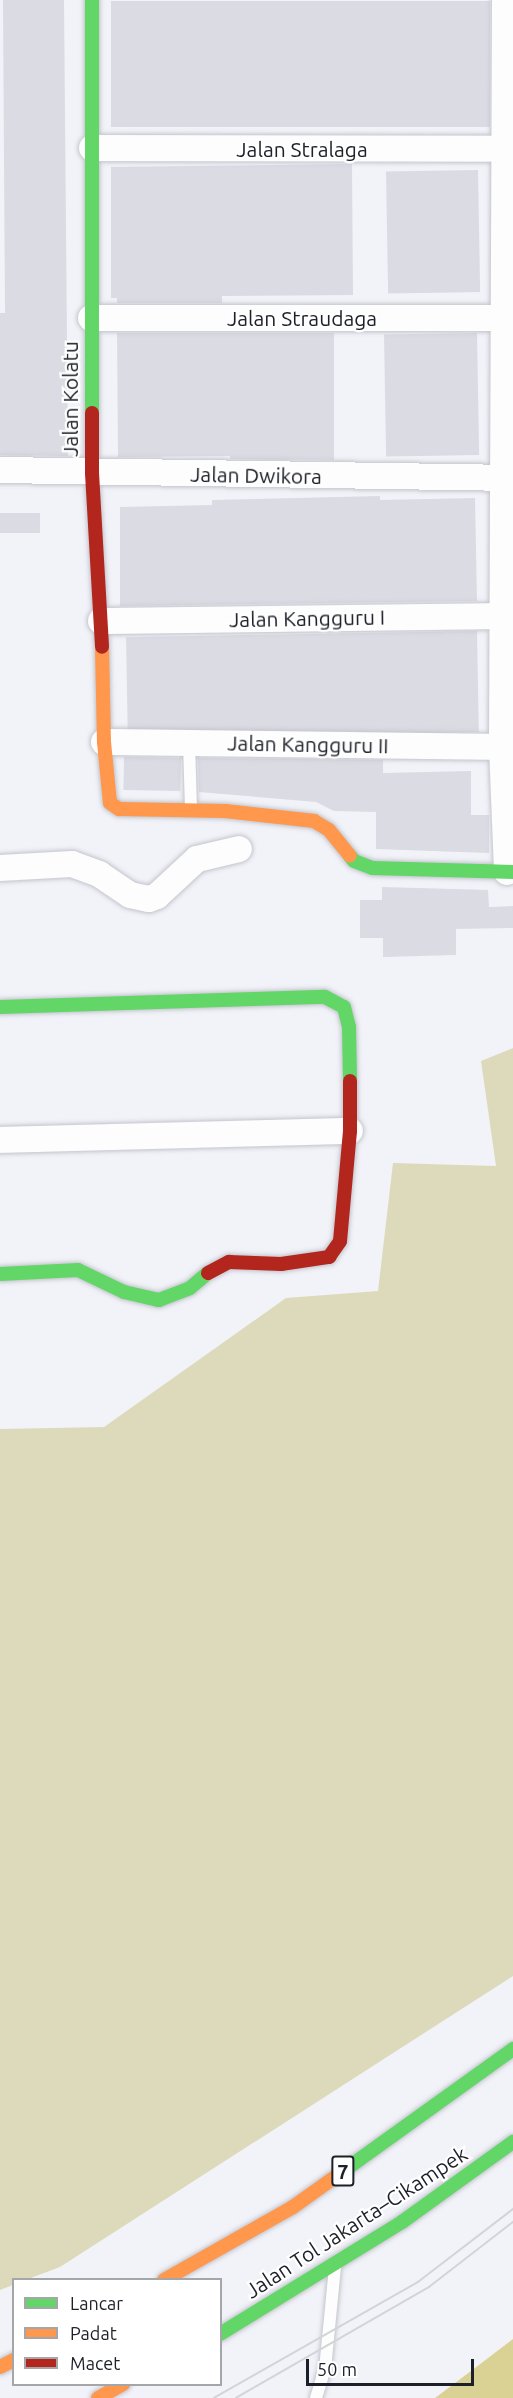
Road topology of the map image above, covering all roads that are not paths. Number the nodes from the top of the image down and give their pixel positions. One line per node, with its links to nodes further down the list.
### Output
1 (92, 0): 3 (main road, Jalan Kolatu)
2 (505, 0): 4 (street)
3 (92, 148): 4 (street, Jalan Stralaga); 5 (main road, Jalan Kolatu)
4 (509, 149): 6 (street)
5 (91, 318): 6 (street, Jalan Straudaga); 8 (main road, Jalan Kolatu)
6 (509, 318): 9 (street)
7 (0, 470): 8 (street, Jalan Dwikora)
8 (92, 473): 9 (street, Jalan Dwikora); 11 (main road, Jalan Kolatu)
9 (509, 478): 10 (street)
10 (508, 616): 11 (street, Jalan Kangguru I); 14 (street)
11 (101, 621): 12 (main road, Jalan Kolatu)
12 (104, 742): 13 (street, Jalan Kangguru II); 15 (main road, Jalan Kolatu)
13 (189, 742): 14 (street, Jalan Kangguru II); 15 (lane)
14 (508, 747): 18 (street)
15 (191, 809): 18 (main road)
16 (239, 849): 17 (street)
17 (0, 868)
18 (510, 872)
19 (0, 1007): 20 (main road)
20 (350, 1131): 21 (street); 22 (main road)
21 (0, 1140)
22 (0, 1274)
23 (513, 2049): 26 (main road, 7)
24 (513, 2142): 25 (main road, Jalan Tol Jakarta–Cikampek)
25 (336, 2263): 27 (main road, Jalan Tol Jakarta–Cikampek); 30 (lane)
26 (168, 2278)
27 (222, 2333)
28 (121, 2386): 29 (main road)
29 (98, 2398)
30 (316, 2398)

